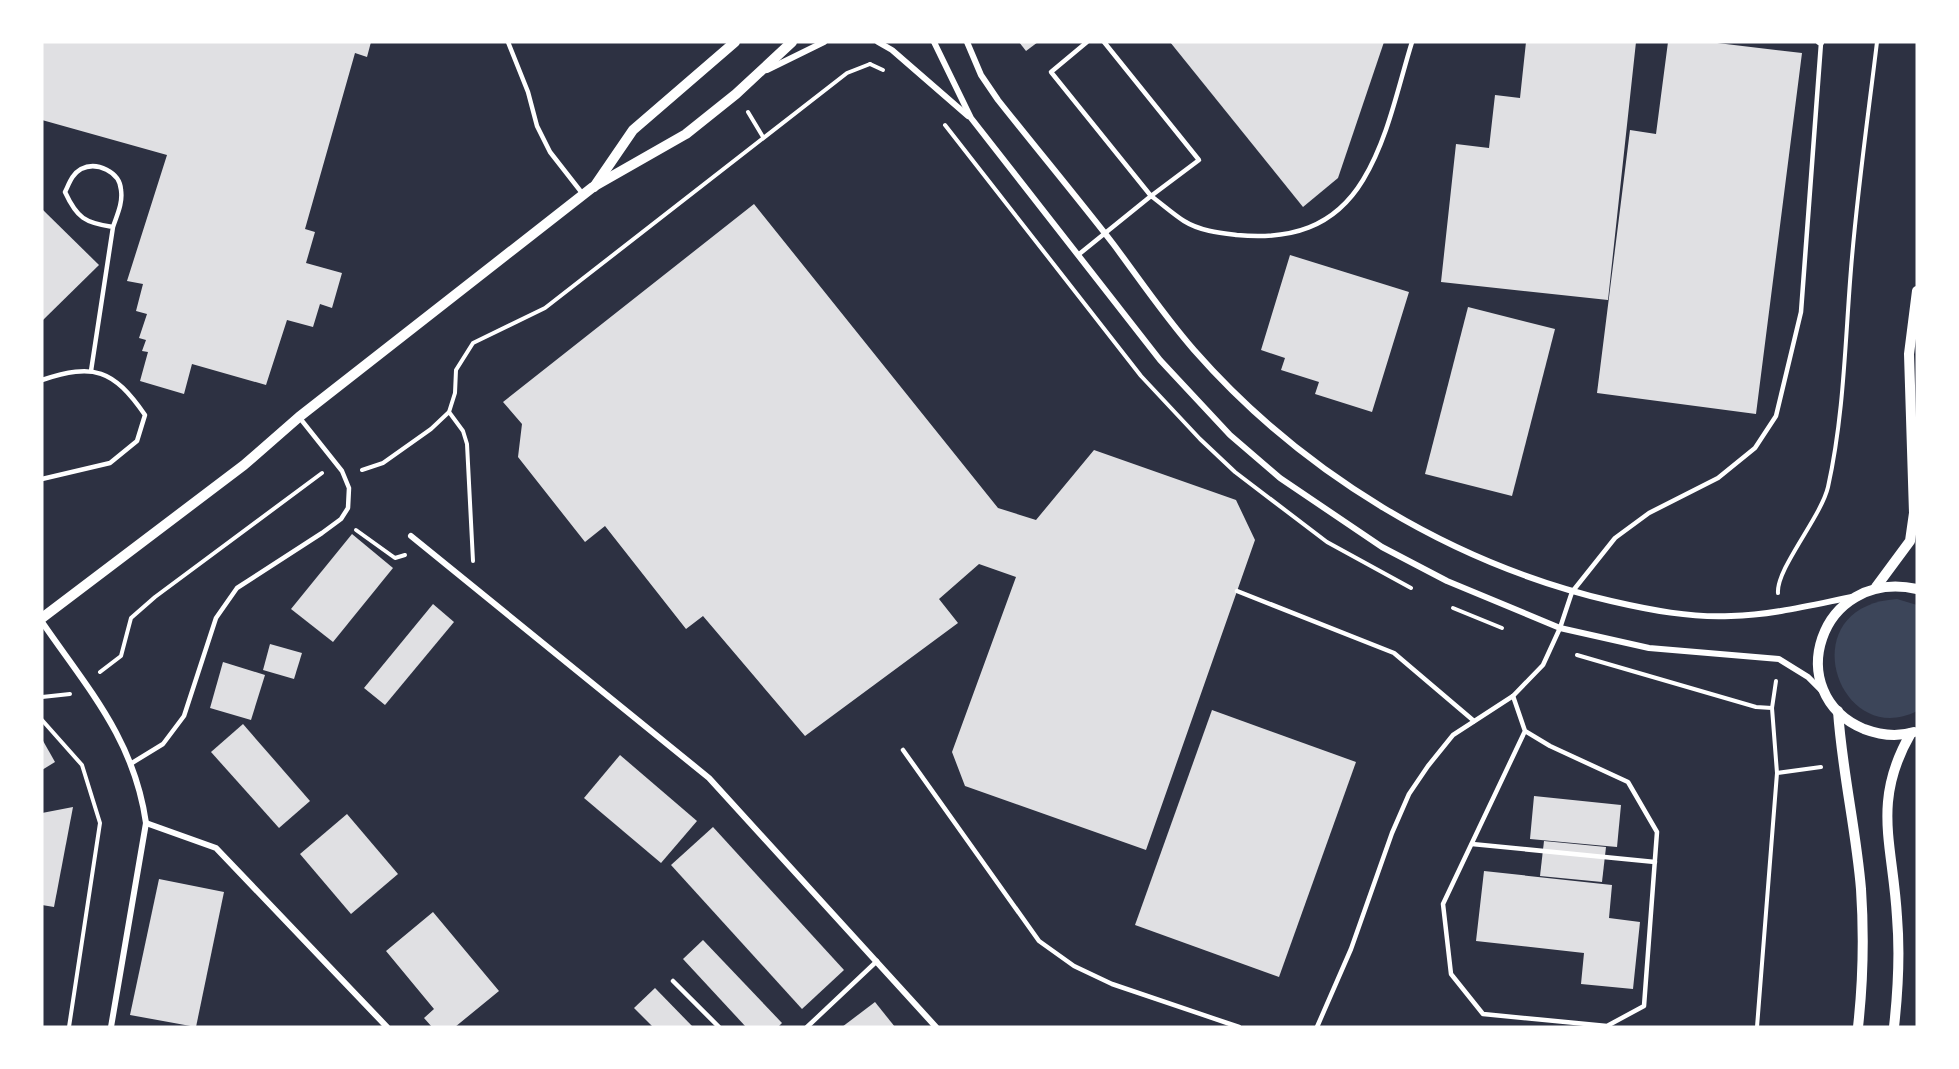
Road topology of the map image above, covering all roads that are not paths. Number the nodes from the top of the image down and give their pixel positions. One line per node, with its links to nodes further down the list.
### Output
1 (508, 42): 15 (lane)
2 (735, 42): 14 (street)
3 (792, 42): 12 (street)
4 (824, 42): 12 (street)
5 (878, 42): 13 (street)
6 (934, 42): 13 (street)
7 (967, 42): 18 (street)
8 (1087, 42): 16 (lane)
9 (1104, 42): 16 (lane)
10 (1412, 42): 16 (lane)
11 (1820, 43): 29 (lane)
12 (756, 76): 14 (street)
13 (971, 118): 19 (street)
14 (593, 188): 15 (street)
15 (584, 195): 23 (street)
16 (1152, 196): 18 (lane)
17 (113, 227): 17 (lane); 21 (lane)
18 (1104, 232): 19 (lane); 29 (street)
19 (1078, 255): 32 (street)
20 (1917, 291): 26 (street)
21 (91, 371): 22 (lane); 24 (lane)
22 (42, 380)
23 (299, 417): 31 (street); 40 (lane)
24 (42, 479)
25 (411, 536): 44 (street)
26 (1876, 587): 27 (street); 30 (street)
27 (1917, 589)
28 (1237, 591): 36 (lane)
29 (1572, 592): 30 (street); 32 (lane)
30 (1852, 597): 34 (street)
31 (42, 620): 40 (street)
32 (1560, 628): 33 (lane); 34 (street)
33 (1513, 696): 36 (lane); 37 (lane)
34 (1828, 697): 35 (street)
35 (1838, 711): 38 (street); 53 (street)
36 (1473, 721): 52 (lane)
37 (1525, 730): 42 (lane); 43 (lane)
38 (1914, 732): 54 (street)
39 (903, 750): 51 (lane)
40 (132, 763): 41 (street)
41 (146, 823): 46 (street); 47 (street)
42 (1472, 844): 43 (lane); 43 (lane)
43 (1655, 862)
44 (877, 961): 49 (lane); 50 (street)
45 (673, 981): 48 (lane)
46 (111, 1027)
47 (387, 1027)
48 (719, 1027)
49 (807, 1027)
50 (936, 1027)
51 (1239, 1027)
52 (1317, 1027)
53 (1858, 1027)
54 (1894, 1027)

